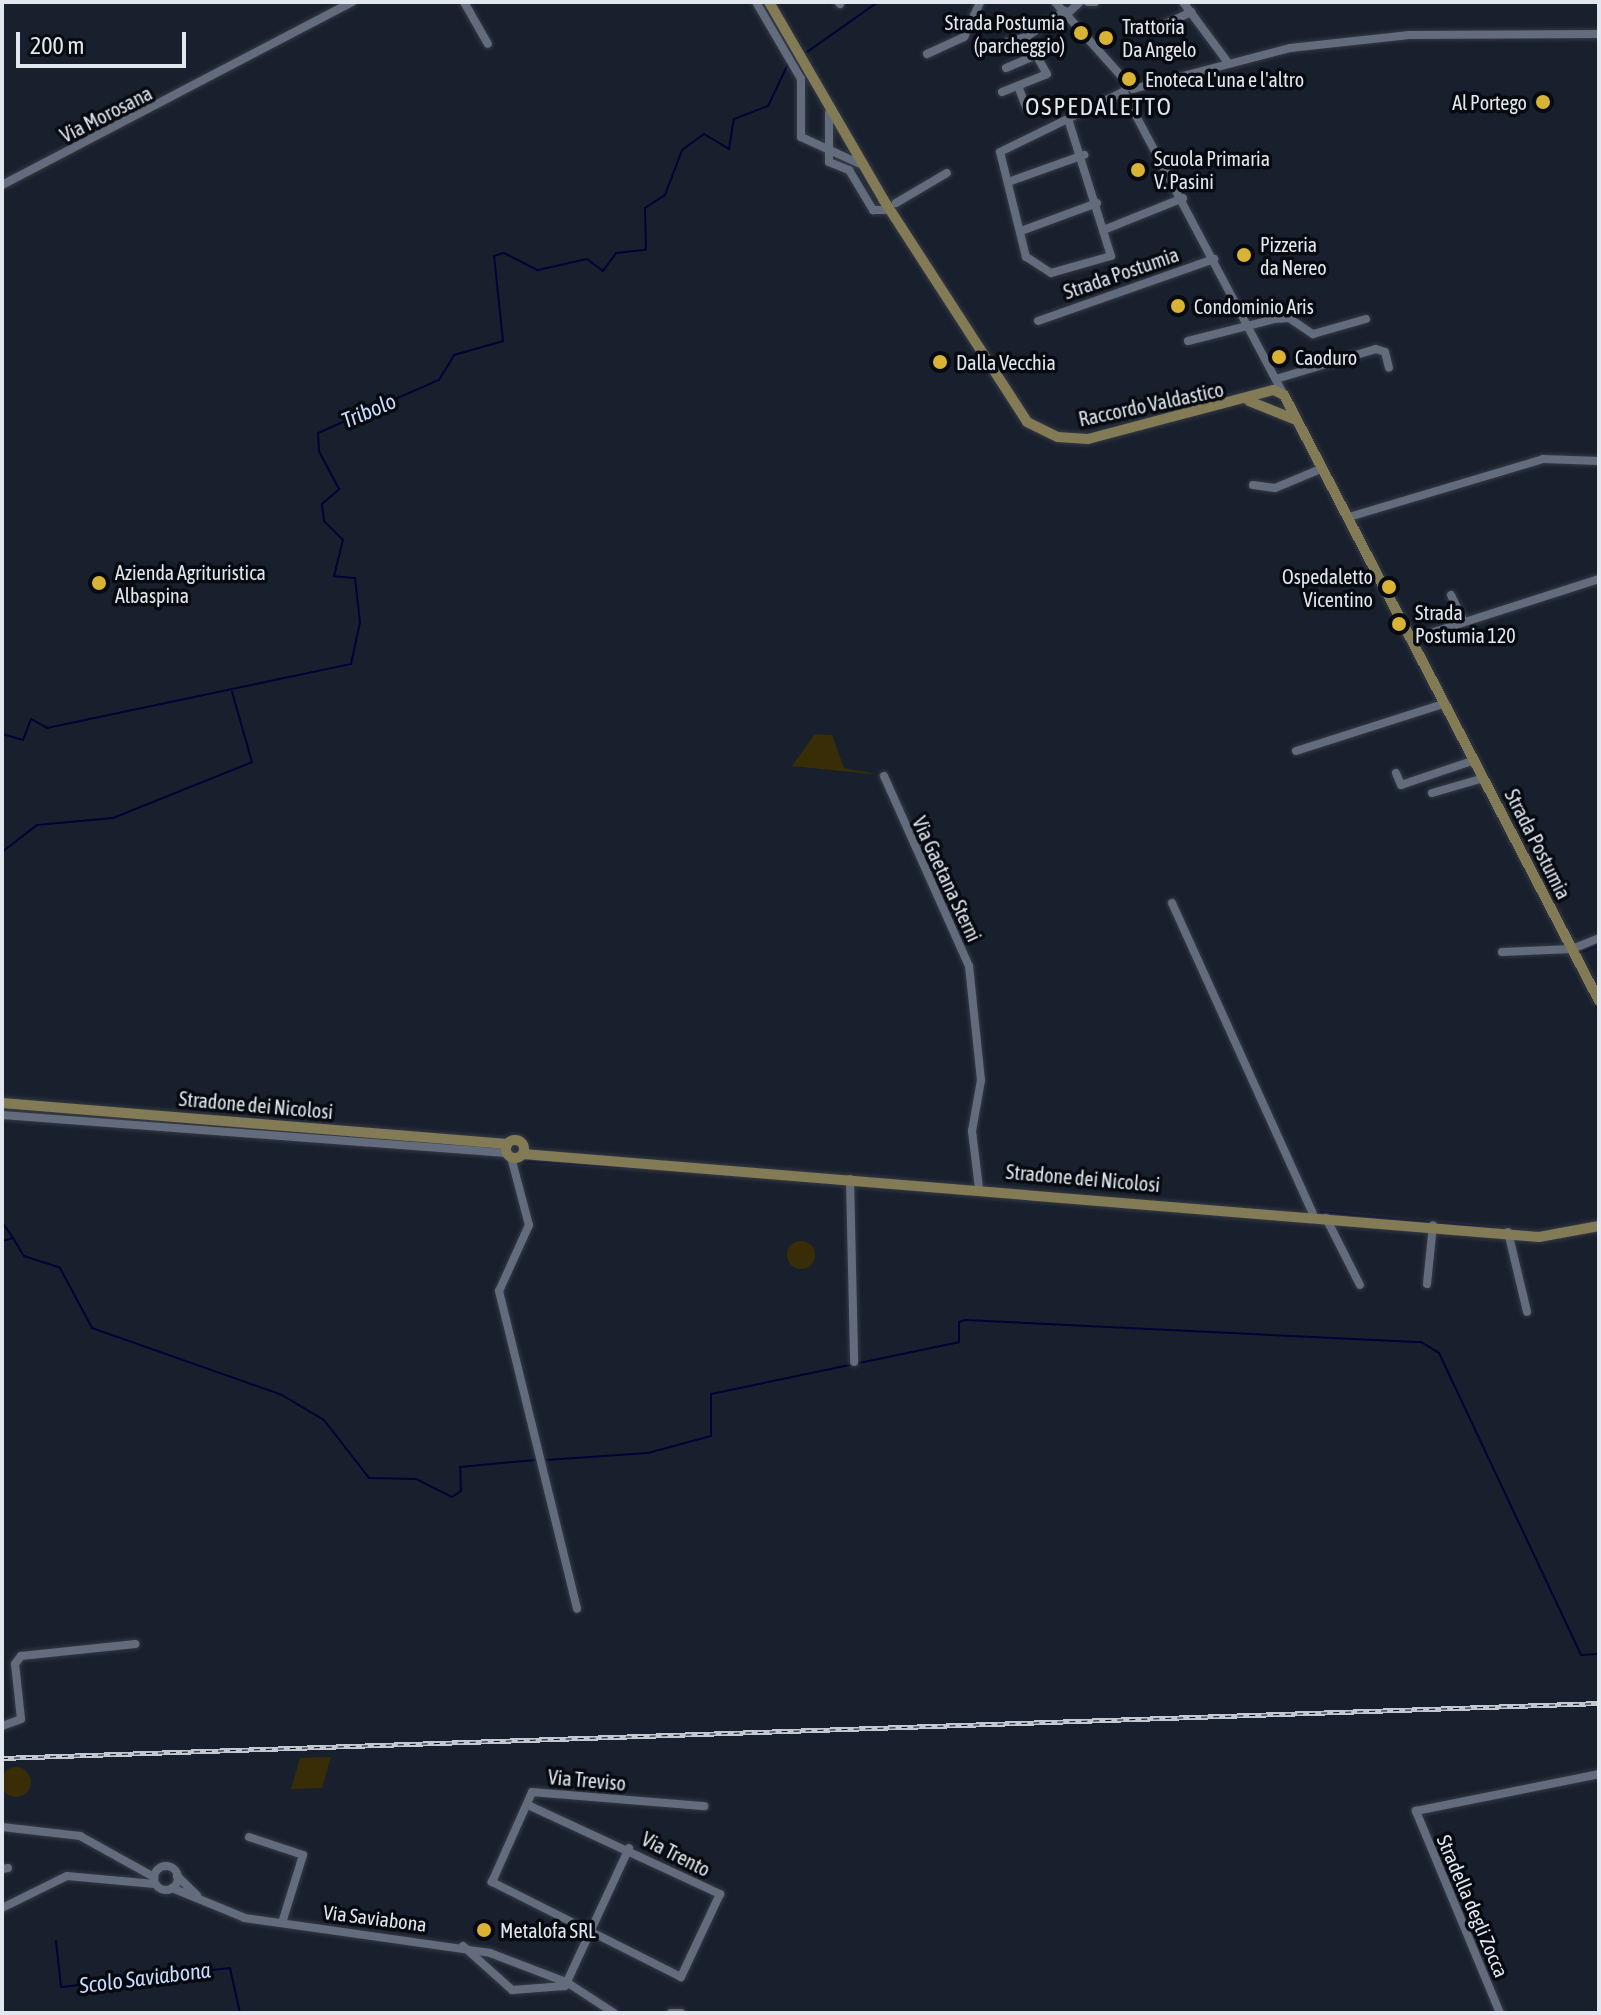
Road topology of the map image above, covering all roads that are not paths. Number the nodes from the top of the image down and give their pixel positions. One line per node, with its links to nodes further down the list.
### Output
1 (352, 2): 37 (street, Via Morosana)
2 (464, 2): 18 (street)
3 (756, 2): 32 (street)
4 (769, 2): 13 (main road, Raccordo Valdastico)
5 (980, 2): 19 (street)
6 (1055, 2): 12 (street, Strada Postumia)
7 (1080, 2): 12 (street)
8 (1088, 2): 9 (street)
9 (1095, 2)
10 (1183, 2): 11 (street)
11 (1191, 12): 14 (street); 22 (street)
12 (1066, 13): 16 (street); 26 (street, Strada Postumia)
13 (779, 19): 21 (main road, Raccordo Valdastico); 24 (main road, Raccordo Valdastico)
14 (1157, 28)
15 (1599, 34): 22 (street)
16 (1026, 37): 17 (street); 20 (street)
17 (1007, 42)
18 (488, 44)
19 (927, 54)
20 (1036, 55): 23 (street); 25 (street)
21 (798, 56): 30 (main road, Raccordo Valdastico); 31 (street)
22 (1229, 64): 26 (street)
23 (1006, 68)
24 (818, 80): 30 (street); 39 (main road, Raccordo Valdastico)
25 (1018, 86): 27 (street); 28 (street)
26 (1128, 90): 29 (street); 38 (street, Strada Postumia)
27 (1002, 92)
28 (1026, 107)
29 (1069, 122): 34 (street); 36 (street)
30 (846, 136): 31 (street); 33 (street); 39 (main road, Raccordo Valdastico)
31 (829, 138): 32 (street); 33 (street)
32 (810, 144): 33 (street)
33 (831, 150): 39 (street); 39 (street)
34 (1084, 155): 36 (street); 40 (street)
35 (947, 173): 39 (street)
36 (1008, 182): 42 (street)
37 (2, 185)
38 (1183, 198): 41 (street); 43 (street, Strada Postumia)
39 (888, 202): 52 (main road, Raccordo Valdastico)
40 (1097, 203): 41 (street); 42 (street)
41 (1106, 229): 42 (street)
42 (1021, 231)
43 (1214, 259): 45 (street, Strada Postumia); 46 (street, Strada Postumia)
44 (1366, 319): 46 (street)
45 (1038, 321)
46 (1250, 327): 47 (street); 49 (street, Strada Postumia)
47 (1188, 341)
48 (1389, 368): 49 (street)
49 (1275, 378): 50 (street); 51 (street, Strada Postumia)
50 (1270, 393): 51 (main road); 52 (main road, Raccordo Valdastico); 53 (main road)
51 (1285, 397): 53 (main road); 54 (main road, Strada Postumia)
52 (1246, 401): 53 (main road, Raccordo Valdastico)
53 (1271, 409): 54 (main road)
54 (1298, 421): 56 (main road, Strada Postumia)
55 (1599, 461): 58 (street)
56 (1323, 468): 57 (street); 58 (main road, Strada Postumia)
57 (1253, 485)
58 (1349, 517): 62 (main road, Strada Postumia)
59 (1599, 579): 61 (street)
60 (1451, 595): 61 (street)
61 (1464, 622): 62 (street)
62 (1412, 639): 63 (main road, Strada Postumia)
63 (1446, 703): 64 (street); 65 (main road, Strada Postumia)
64 (1296, 751)
65 (1475, 760): 66 (street); 68 (main road, Strada Postumia)
66 (1396, 773)
67 (884, 776): 80 (street, Via Gaetana Sterni)
68 (1484, 778): 69 (street); 72 (main road, Strada Postumia)
69 (1432, 793)
70 (1172, 903): 81 (street)
71 (1599, 938): 72 (street)
72 (1572, 949): 73 (street); 74 (main road, Strada Postumia)
73 (1502, 952)
74 (1599, 1001)
75 (2, 1103): 77 (main road, Stradone dei Nicolosi)
76 (2, 1115): 77 (street, Stradone dei Nicolosi)
77 (508, 1151): 78 (main road, Stradone dei Nicolosi); 78 (main road, Stradone dei Nicolosi); 89 (street)
78 (523, 1154): 79 (main road, Stradone dei Nicolosi)
79 (850, 1179): 80 (main road, Stradone dei Nicolosi); 88 (street)
80 (979, 1188): 81 (main road, Stradone dei Nicolosi)
81 (1319, 1214): 82 (main road, Stradone dei Nicolosi); 86 (street)
82 (1433, 1225): 84 (main road, Stradone dei Nicolosi); 85 (street)
83 (1599, 1226): 84 (main road, Stradone dei Nicolosi)
84 (1508, 1232): 87 (street)
85 (1427, 1284)
86 (1360, 1285)
87 (1527, 1312)
88 (854, 1362)
89 (577, 1609)
90 (135, 1644): 91 (street)
91 (2, 1726)
92 (1599, 1774): 112 (street, Stradella degli Zocca)
93 (528, 1805): 94 (street, Via Treviso); 97 (street, Via Trento); 106 (street, Via Treviso)
94 (704, 1806)
95 (2, 1827): 98 (street)
96 (249, 1837): 105 (street)
97 (629, 1848): 106 (street); 106 (street, Via Trento)
98 (134, 1861): 99 (street); 101 (street)
99 (162, 1867): 100 (street); 101 (street)
100 (177, 1876): 102 (street); 103 (street)
101 (154, 1880): 102 (street); 104 (street)
102 (172, 1888): 103 (street, Via Saviabona)
103 (203, 1901): 105 (street, Via Saviabona)
104 (2, 1908)
105 (282, 1923): 107 (street, Via Saviabona)
106 (591, 1931): 108 (street)
107 (463, 1946): 108 (street, Via Saviabona); 108 (street)
108 (568, 1983): 109 (street, Via Saviabona)
109 (614, 2013)
110 (671, 2013): 111 (street)
111 (681, 2013)
112 (1500, 2013)

